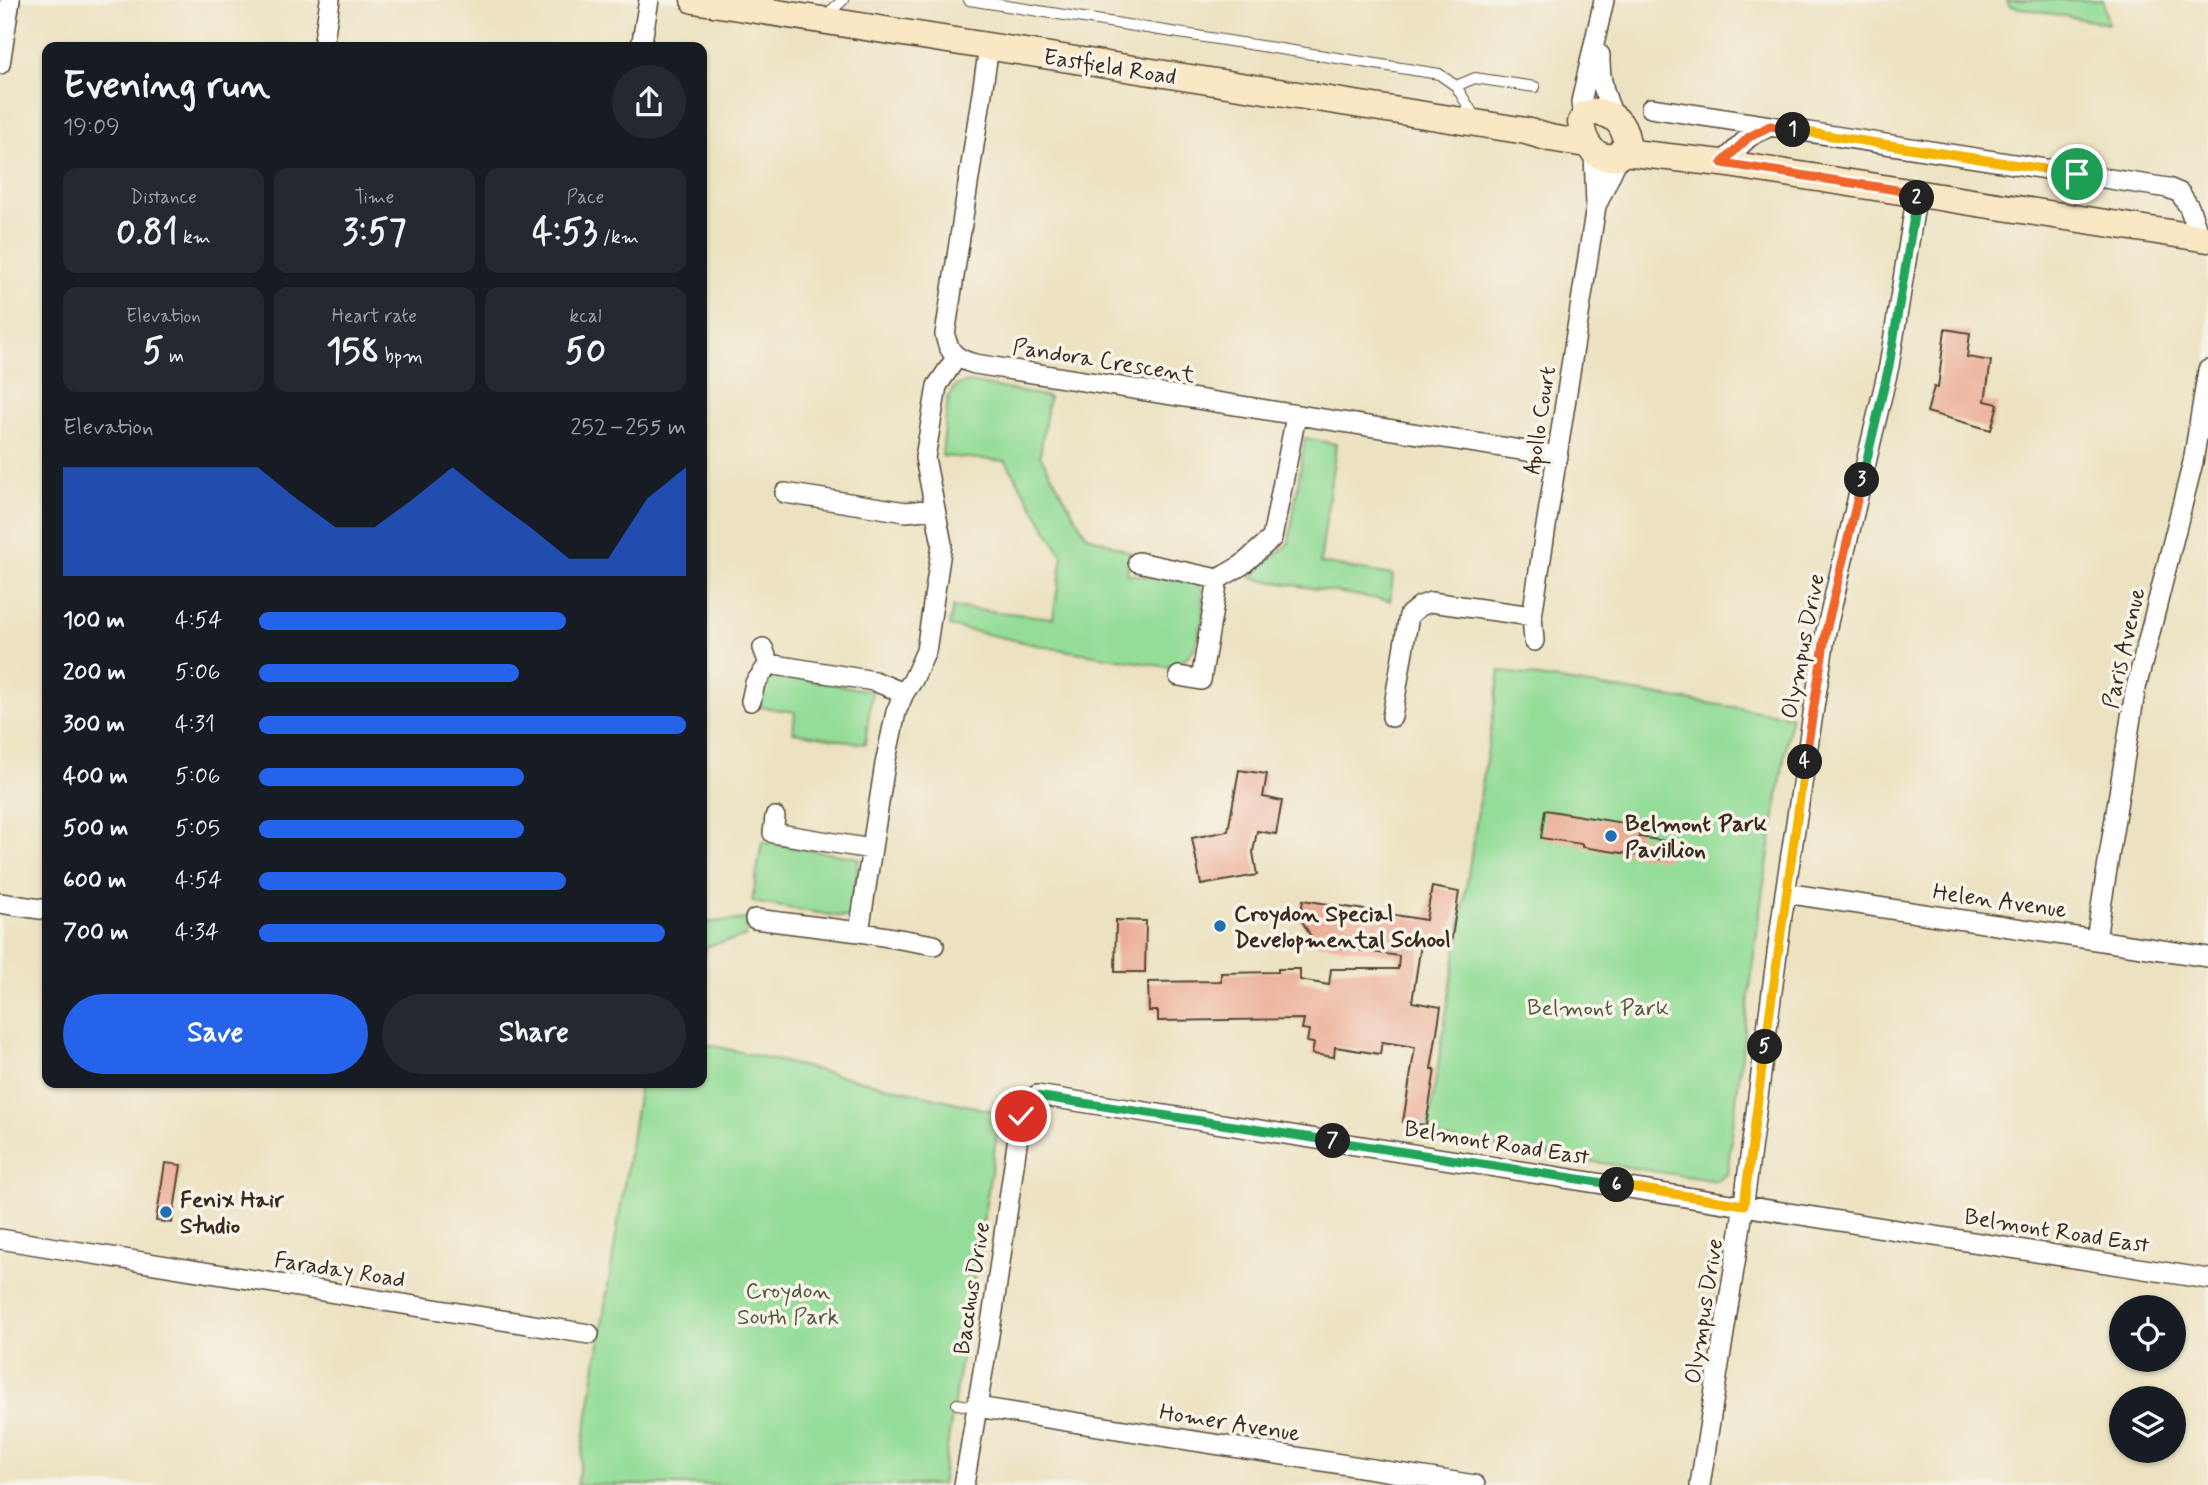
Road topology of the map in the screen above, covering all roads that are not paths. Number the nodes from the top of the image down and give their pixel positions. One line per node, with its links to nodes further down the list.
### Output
1 (10, 0): 12 (street)
2 (330, 0): 9 (street)
3 (649, 0): 10 (street)
4 (694, 0): 8 (main road, Eastfield Road)
5 (843, 0): 8 (lane)
6 (969, 0): 13 (lane)
7 (1604, 4): 16 (street); 19 (street)
8 (820, 20): 11 (main road, Eastfield Road)
9 (324, 42)
10 (642, 42)
11 (989, 47): 17 (main road, Eastfield Road); 23 (street)
12 (0, 64)
13 (1456, 86): 14 (lane); 17 (lane)
14 (1535, 87)
15 (1651, 108): 18 (street)
16 (1618, 121): 19 (main road); 19 (main road); 20 (main road, Eastfield Road)
17 (1479, 124): 19 (main road, Eastfield Road)
18 (1770, 126): 20 (street); 22 (street)
19 (1598, 140): 20 (main road, Eastfield Road); 26 (street, Apollo Court)
20 (1718, 162): 21 (main road, Eastfield Road)
21 (1917, 193): 22 (main road, Eastfield Road); 39 (street, Olympus Drive)
22 (2204, 239)
23 (956, 358): 25 (street, Pandora Crescent); 28 (street)
24 (2208, 370): 44 (street, Paris Avenue)
25 (1296, 416): 26 (street, Pandora Crescent); 30 (street)
26 (1558, 457): 31 (street, Apollo Court)
27 (785, 493): 28 (street)
28 (934, 509): 34 (street)
29 (1136, 560): 30 (street)
30 (1218, 579): 33 (street)
31 (1532, 616): 32 (street, Apollo Court); 36 (street)
32 (1534, 641)
33 (1179, 676)
34 (904, 693): 35 (street); 38 (street)
35 (751, 701)
36 (1392, 717)
37 (775, 817): 38 (street)
38 (871, 849): 43 (street)
39 (1785, 893): 44 (street, Helen Avenue); 48 (street, Olympus Drive)
40 (0, 903): 41 (street)
41 (42, 909)
42 (755, 919): 43 (street)
43 (859, 932): 45 (street)
44 (2096, 939): 46 (street, Helen Avenue)
45 (934, 946)
46 (2208, 957)
47 (1029, 1101): 48 (street, Belmont Road East); 53 (street, Bacchus Drive)
48 (1744, 1205): 50 (street, Belmont Road East); 56 (street, Olympus Drive)
49 (0, 1239): 51 (street, Faraday Road)
50 (2208, 1279)
51 (589, 1334)
52 (957, 1404): 53 (lane)
53 (977, 1407): 54 (street, Bacchus Drive); 55 (street, Homer Avenue)
54 (964, 1485)
55 (1475, 1485)
56 (1700, 1485)

